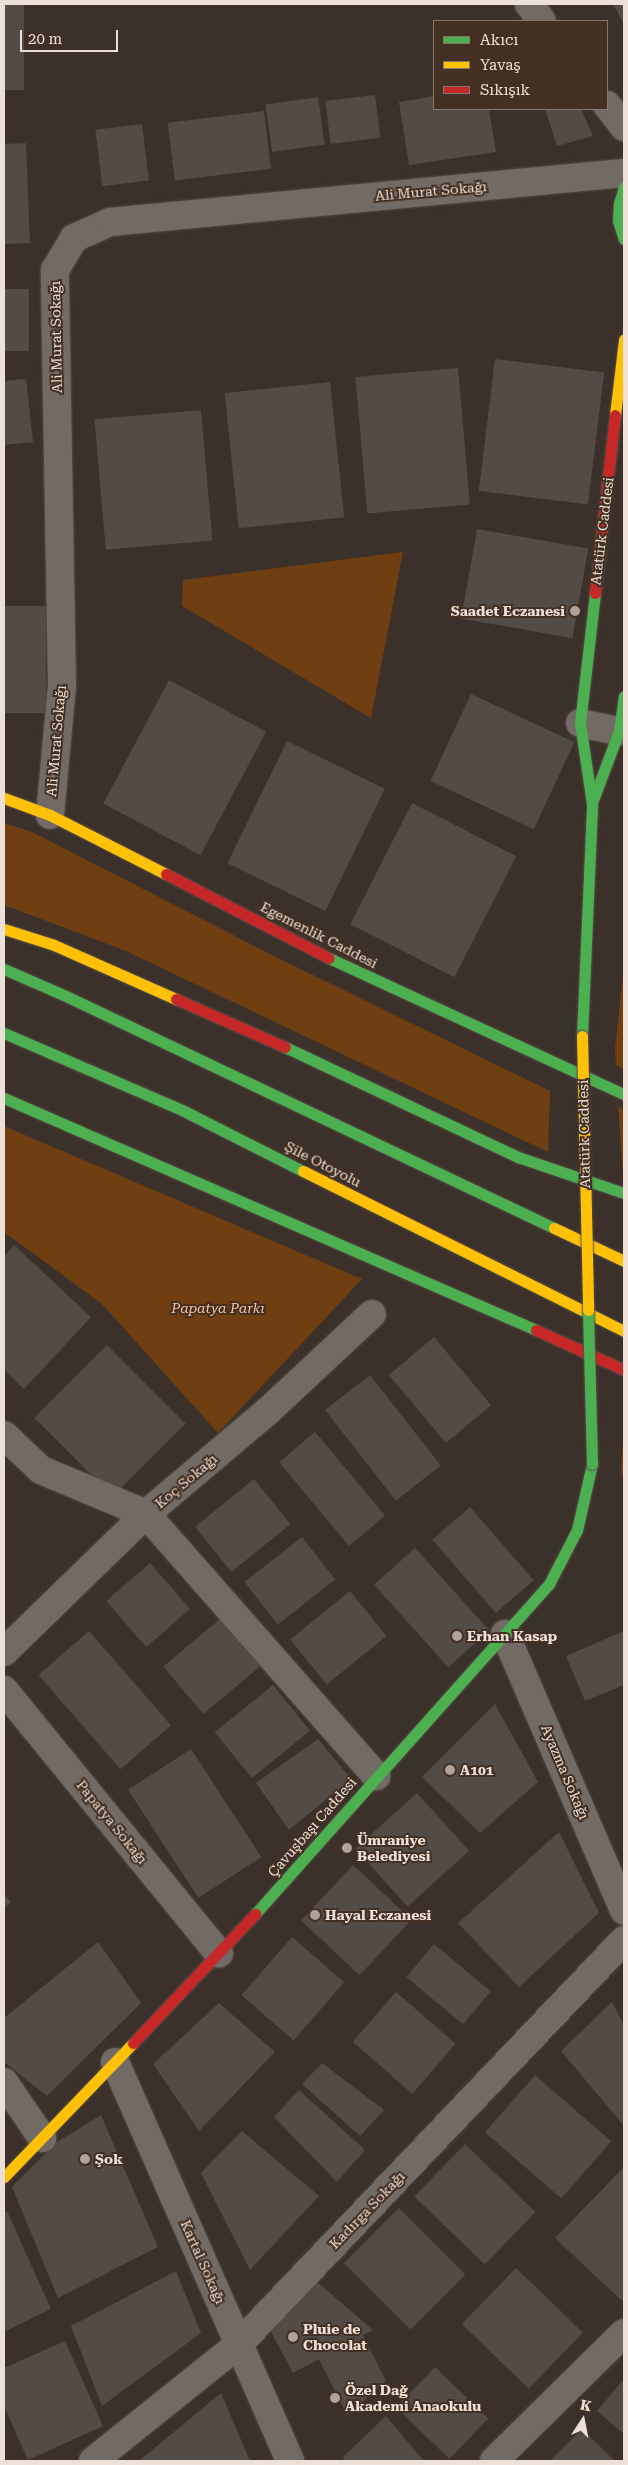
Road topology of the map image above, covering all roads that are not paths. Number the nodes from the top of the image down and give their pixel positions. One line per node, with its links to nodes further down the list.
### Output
1 (529, 4): 2 (street)
2 (541, 20)
3 (608, 106): 4 (street)
4 (624, 127)
5 (624, 173): 14 (street, Ali Murat Sokağı)
6 (624, 187): 7 (main road)
7 (624, 239)
8 (624, 340): 10 (main road, Atatürk Caddesi)
9 (624, 696): 11 (main road, Atatürk Caddesi)
10 (580, 723): 11 (street); 13 (main road, Atatürk Caddesi)
11 (619, 731): 13 (main road, Atatürk Caddesi)
12 (4, 798): 14 (main road, Egemenlik Caddesi)
13 (592, 804): 26 (main road, Atatürk Caddesi, bridge)
14 (50, 816): 18 (main road, Egemenlik Caddesi)
15 (4, 929): 20 (main road)
16 (4, 969): 21 (main road)
17 (4, 1033): 23 (main road, Şile Otoyolu)
18 (624, 1094)
19 (4, 1098): 24 (main road)
20 (624, 1193)
21 (624, 1261)
22 (372, 1314): 27 (street, Koç Sokağı)
23 (624, 1331)
24 (624, 1370)
25 (4, 1435): 27 (street)
26 (592, 1464): 28 (main road, Çavuşbaşı Caddesi)
27 (146, 1514): 29 (street, Koç Sokağı); 31 (street)
28 (505, 1634): 31 (main road, Çavuşbaşı Caddesi); 32 (street, Ayazma Sokağı)
29 (4, 1652)
30 (4, 1690): 34 (street, Papatya Sokağı)
31 (376, 1776): 34 (main road, Çavuşbaşı Caddesi)
32 (624, 1910)
33 (624, 1940): 40 (street, Kadırga Sokağı)
34 (219, 1954): 35 (main road, Çavuşbaşı Caddesi)
35 (115, 2062): 37 (main road, Çavuşbaşı Caddesi); 40 (street, Kartal Sokağı)
36 (4, 2082): 37 (street)
37 (42, 2138): 38 (main road, Çavuşbaşı Caddesi)
38 (4, 2177)
39 (624, 2333): 43 (street)
40 (239, 2344): 41 (street, Kadırga Sokağı); 42 (street, Kartal Sokağı)
41 (93, 2461)
42 (290, 2461)
43 (494, 2461)

